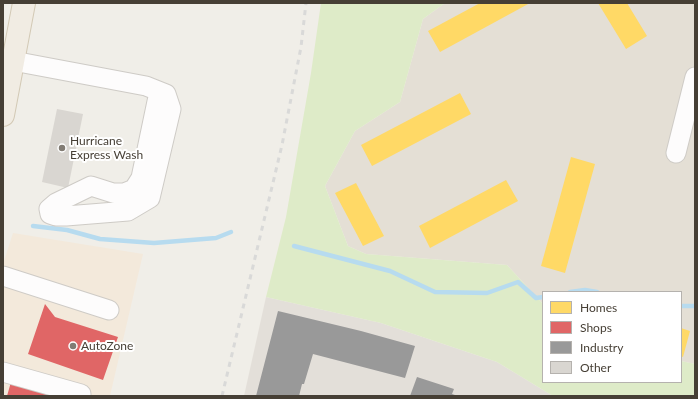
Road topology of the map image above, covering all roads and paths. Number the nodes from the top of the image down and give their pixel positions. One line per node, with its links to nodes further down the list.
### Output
1 (24, 3): 2 (main road)
2 (13, 61): 4 (street); 5 (main road)
3 (695, 77): 6 (street)
4 (159, 92): 4 (street)
5 (3, 115)
6 (676, 153)
7 (3, 276): 8 (street)
8 (109, 310)
9 (3, 372): 10 (street)
10 (81, 394)

